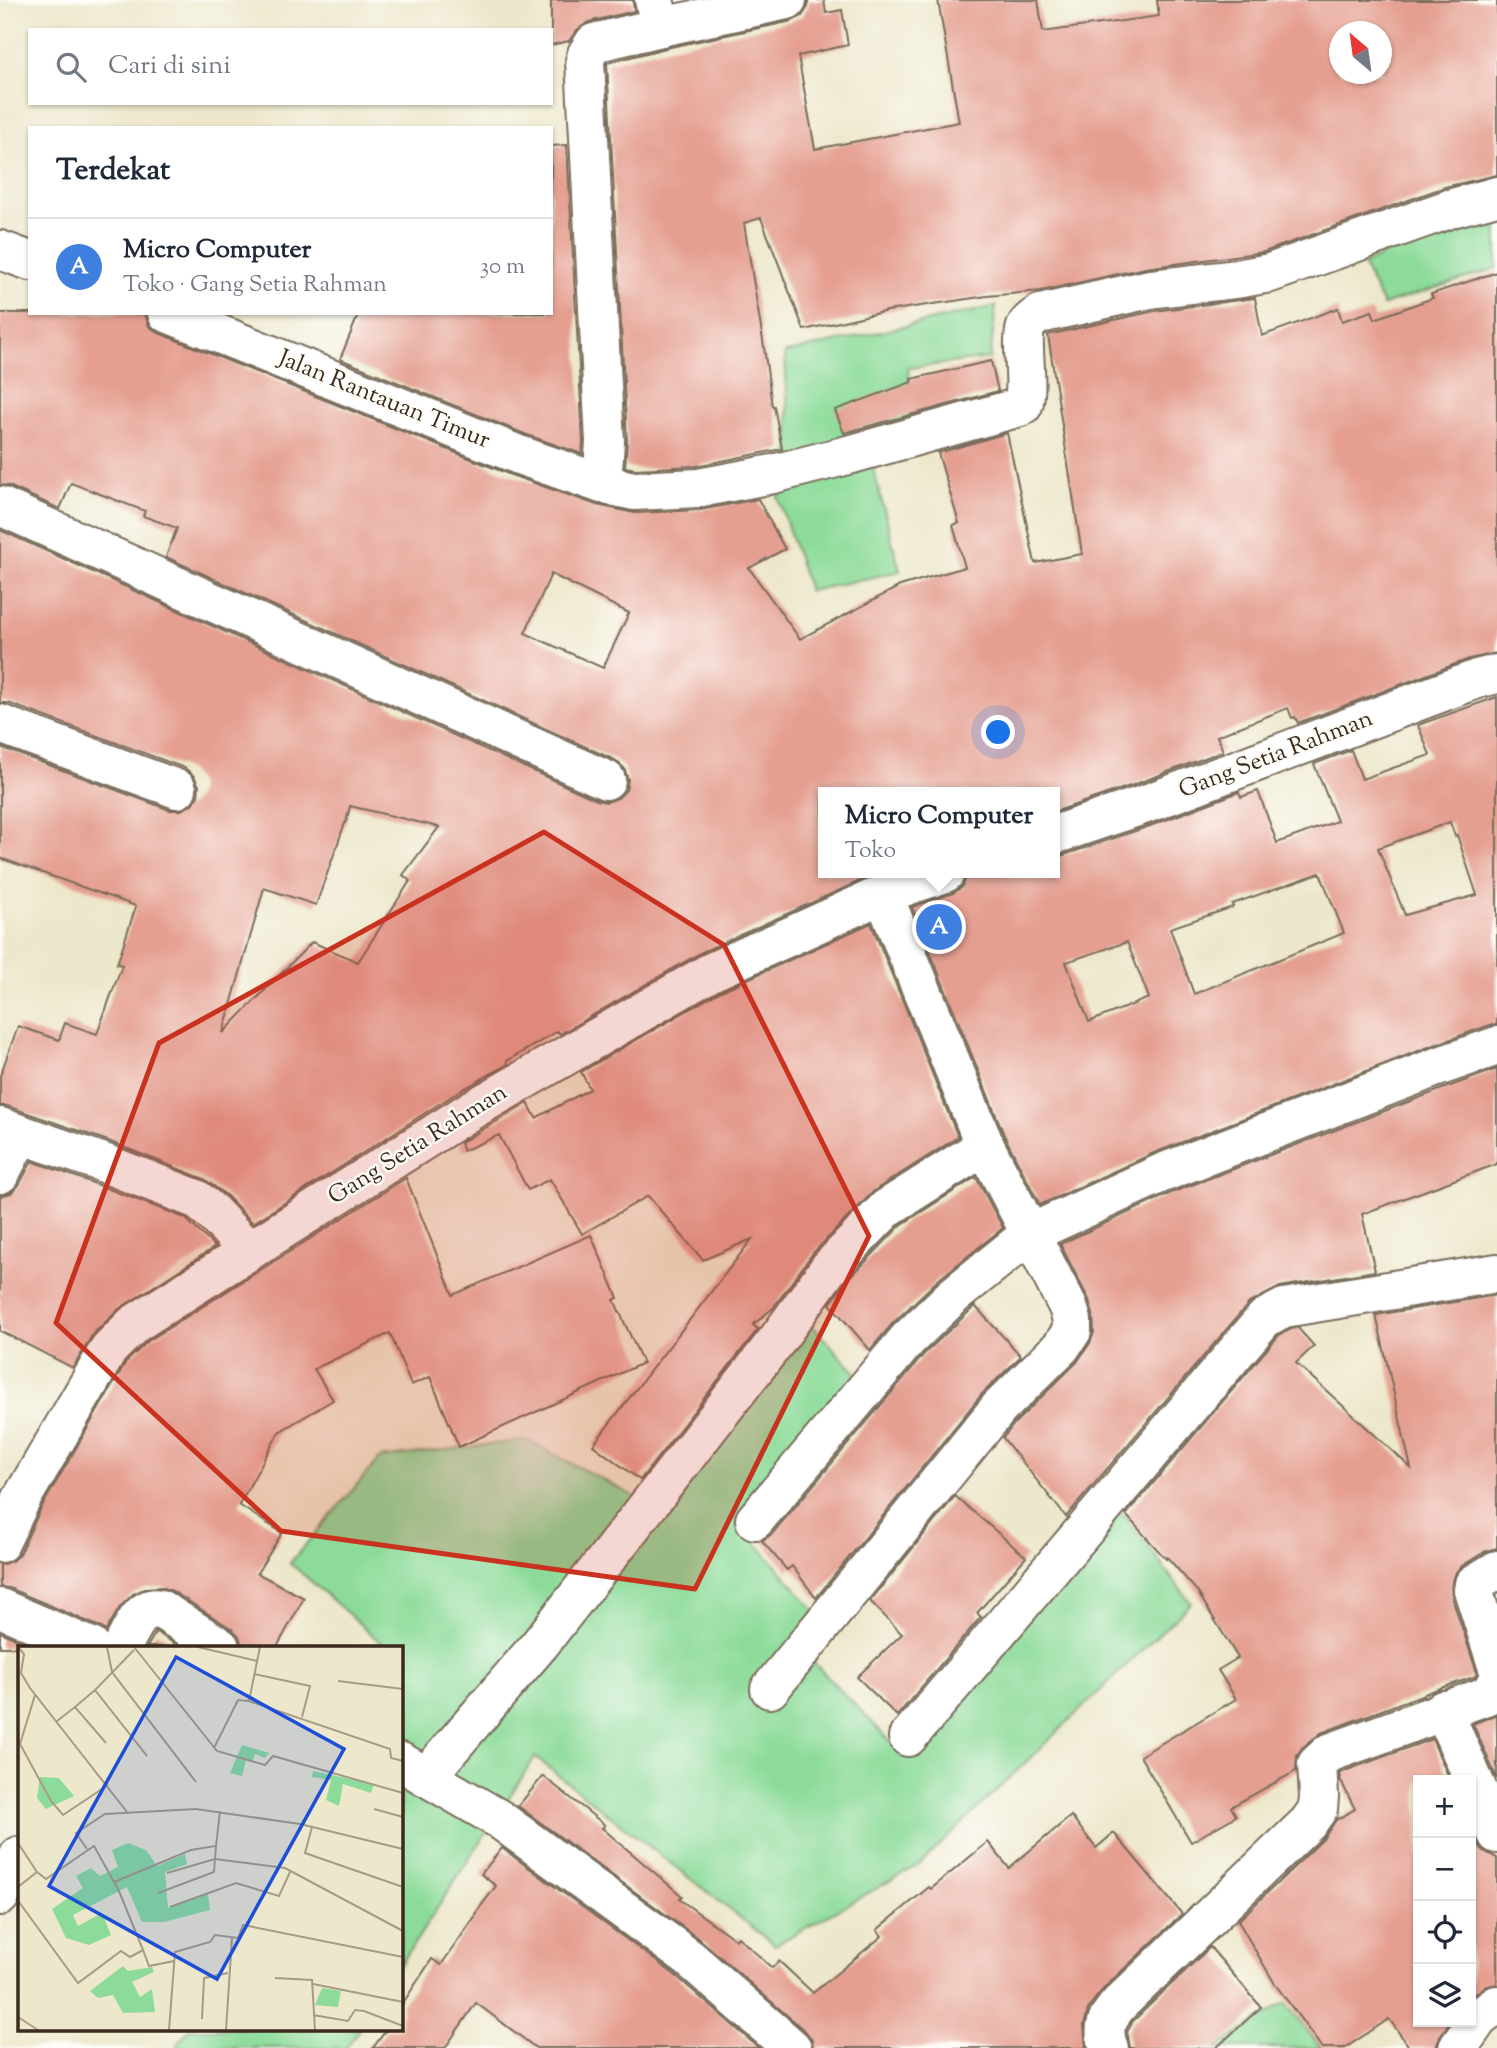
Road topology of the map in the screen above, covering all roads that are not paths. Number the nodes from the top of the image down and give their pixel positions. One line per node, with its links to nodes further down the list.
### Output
1 (787, 0): 2 (street)
2 (657, 13): 7 (street)
3 (1497, 196): 7 (street, Jalan Rantauan Timur)
4 (0, 250): 5 (street)
5 (28, 260)
6 (172, 315): 7 (street, Jalan Rantauan Timur)
7 (602, 484)
8 (0, 506): 11 (street)
9 (1497, 674): 13 (street, Gang Setia Rahman)
10 (0, 724): 12 (street)
11 (606, 780)
12 (177, 789)
13 (1060, 833)
14 (930, 878): 15 (street, Gang Setia Rahman)
15 (883, 894): 18 (street); 21 (street, Gang Setia Rahman)
16 (1497, 1046): 20 (street)
17 (10, 1131): 19 (street); 21 (street)
18 (985, 1146): 20 (street); 35 (street)
19 (0, 1174)
20 (1031, 1233): 23 (street); 32 (street)
21 (249, 1251): 24 (street, Gang Setia Rahman)
22 (1497, 1273): 34 (street)
23 (755, 1520)
24 (0, 1543)
25 (1497, 1570): 30 (street)
26 (0, 1608): 27 (street)
27 (89, 1646)
28 (123, 1646): 29 (street)
29 (218, 1646)
30 (1497, 1665)
31 (1497, 1684): 33 (street)
32 (770, 1689)
33 (1443, 1710): 36 (street); 41 (street)
34 (908, 1737)
35 (413, 1769): 40 (street)
36 (1497, 1834)
37 (18, 1858): 38 (street)
38 (0, 1896)
39 (1497, 2005): 42 (street)
40 (792, 2048)
41 (1109, 2048)
42 (1458, 2048)

